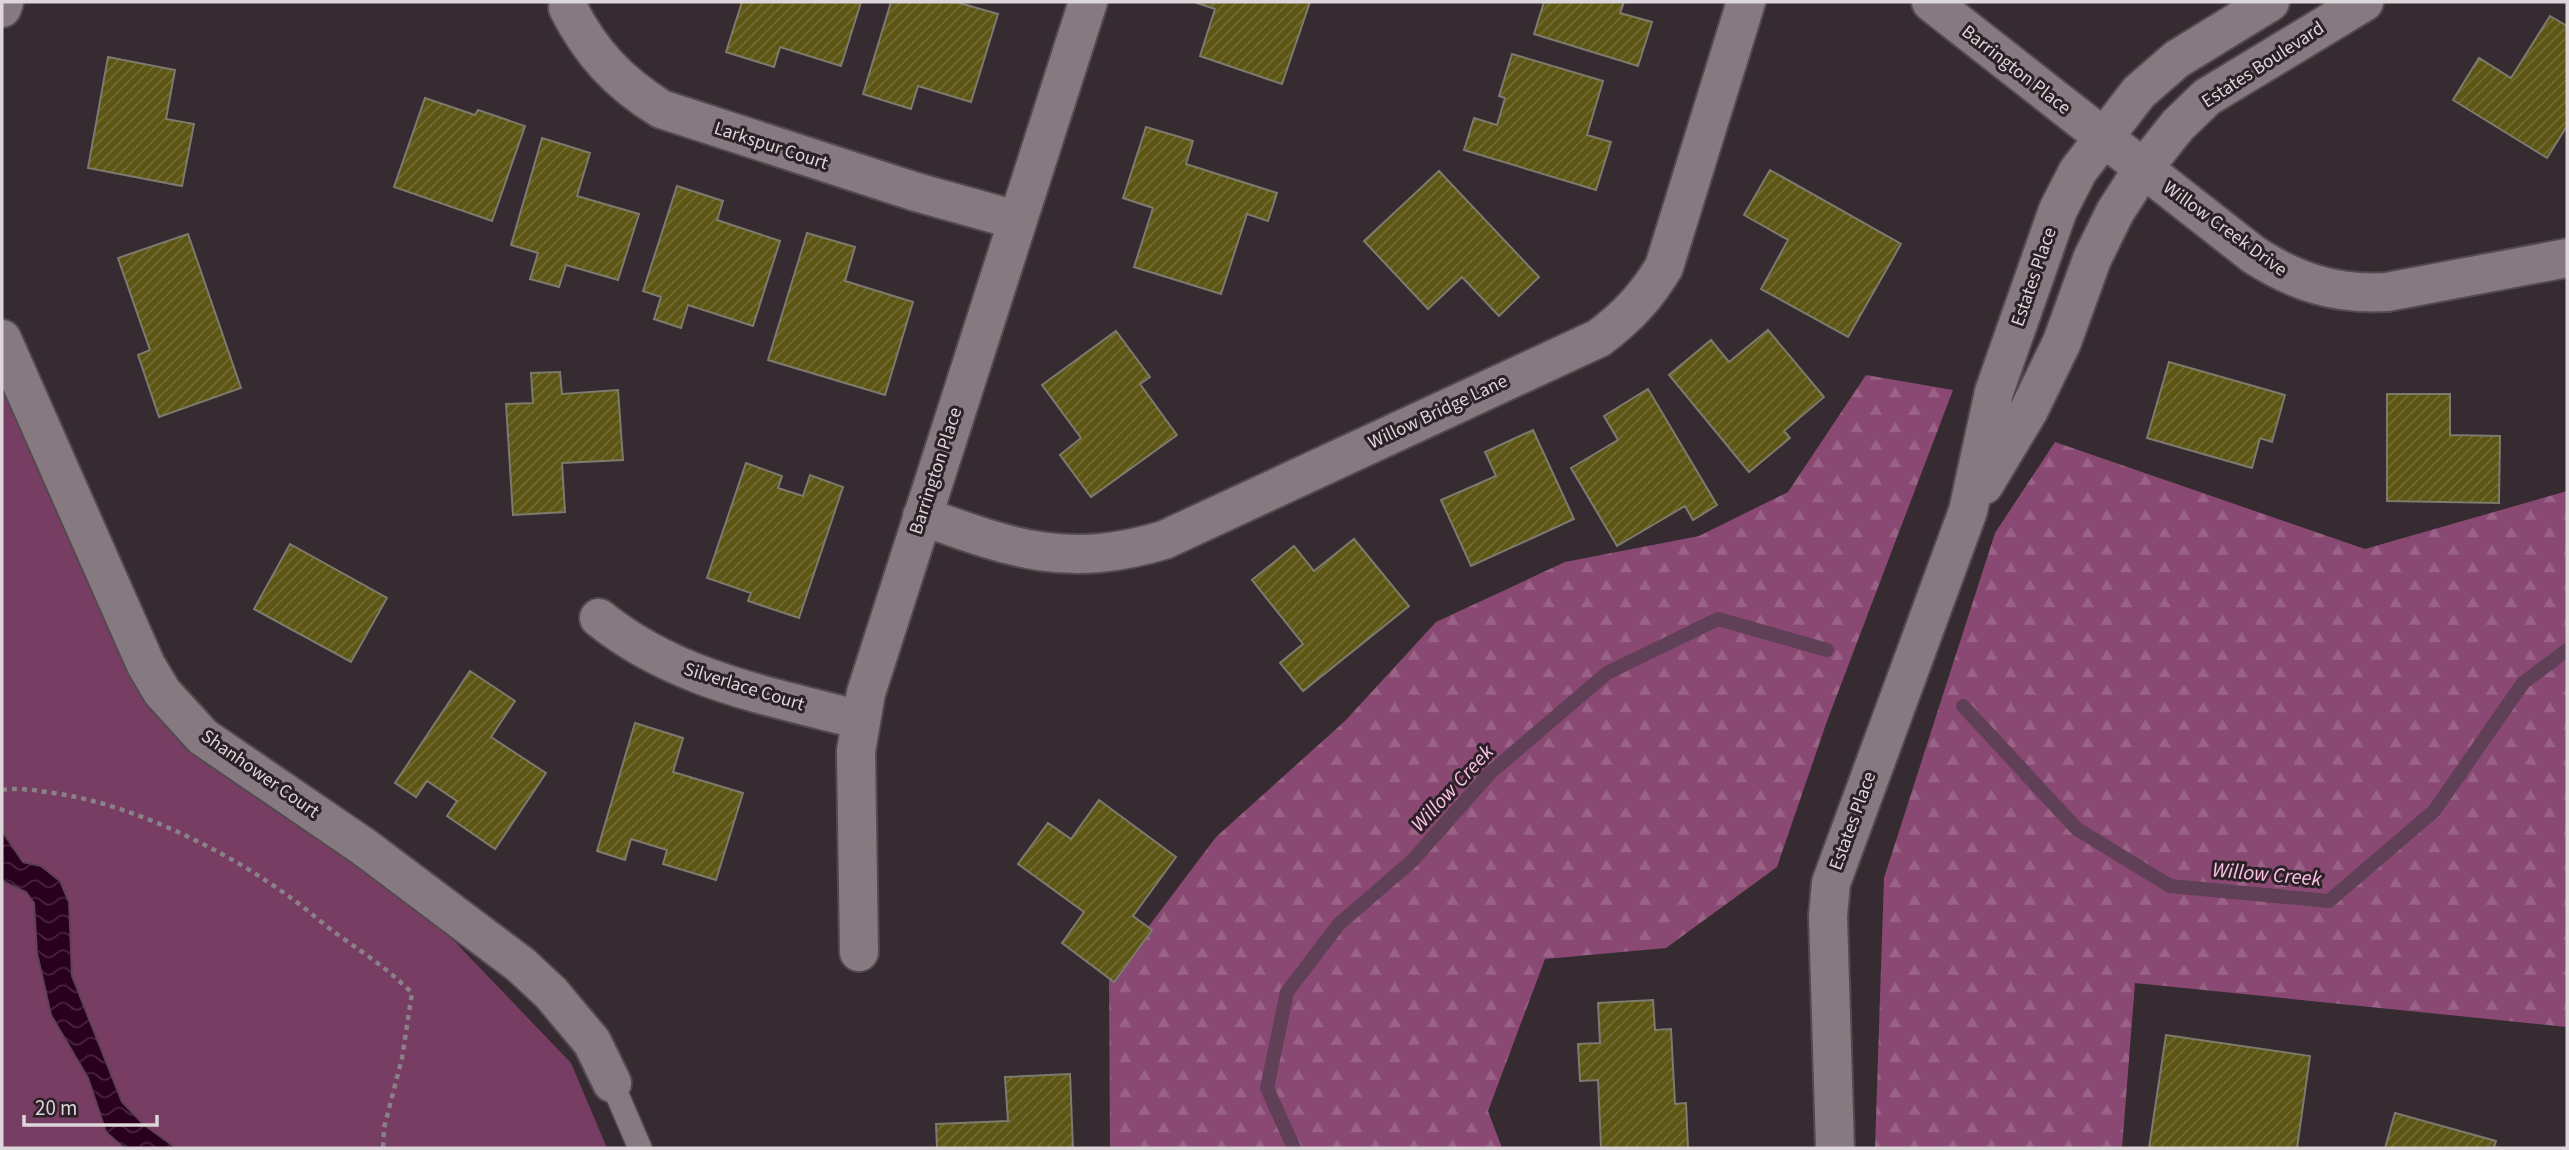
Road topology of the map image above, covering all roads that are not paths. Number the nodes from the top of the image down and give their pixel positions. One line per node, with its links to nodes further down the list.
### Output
1 (4, 2): 7 (street)
2 (1088, 2): 11 (street, Barrington Place)
3 (1746, 2): 15 (street, Willow Bridge Lane)
4 (1931, 2): 9 (street, Barrington Place)
5 (2270, 2): 9 (street)
6 (2364, 2): 10 (street, Estates Boulevard)
7 (2, 8)
8 (568, 8): 11 (street, Larkspur Court)
9 (2103, 135): 10 (street, Willow Creek Drive); 14 (street, Estates Place)
10 (2142, 170): 12 (street, Willow Creek Drive); 14 (street, Estates Place)
11 (1016, 220): 15 (street, Barrington Place)
12 (2567, 258)
13 (2, 339): 19 (street, Shanhower Court)
14 (1968, 511): 21 (street, Estates Place)
15 (922, 516): 17 (street, Barrington Place)
16 (599, 618): 17 (street, Silverlace Court)
17 (860, 720): 18 (street, Barrington Place)
18 (859, 952)
19 (612, 1083): 20 (lane)
20 (640, 1148)
21 (1835, 1148)

